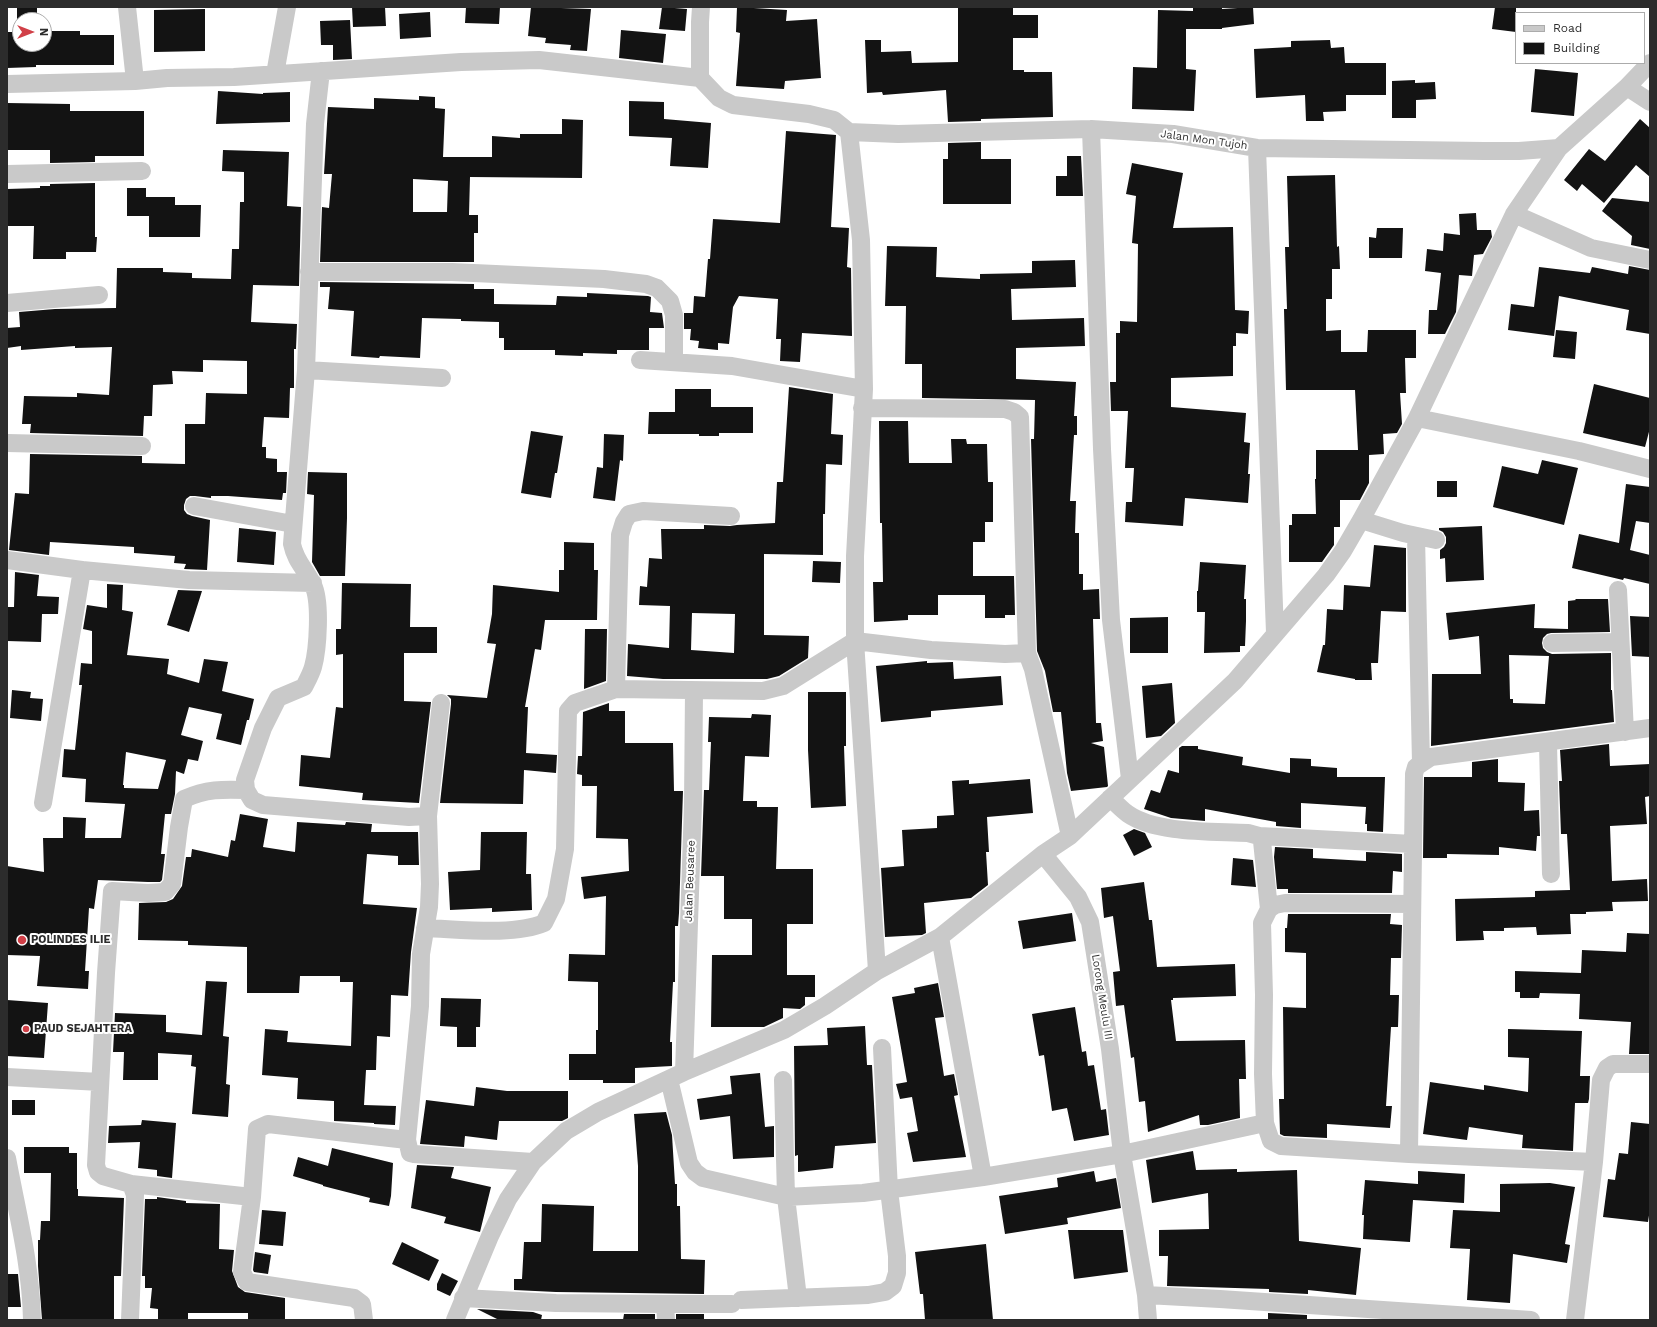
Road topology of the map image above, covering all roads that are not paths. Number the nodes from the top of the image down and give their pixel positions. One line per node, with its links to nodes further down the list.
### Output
1 (127, 7): 8 (street)
2 (287, 7): 6 (street)
3 (701, 7): 7 (street)
4 (1650, 63): 10 (street)
5 (321, 71): 6 (street); 7 (street); 20 (street)
6 (275, 74): 8 (street)
7 (700, 78): 13 (street)
8 (135, 81): 9 (street)
9 (7, 84)
10 (1627, 87): 11 (street); 15 (street)
11 (1650, 102)
12 (1091, 129): 13 (street, Jalan Mon Tujoh); 14 (street, Jalan Mon Tujoh); 55 (street)
13 (849, 132): 27 (street)
14 (1257, 148): 15 (street, Jalan Mon Tujoh); 43 (street)
15 (1558, 148): 18 (street)
16 (142, 170): 17 (street)
17 (7, 174)
18 (1514, 214): 19 (street); 29 (street)
19 (1650, 260)
20 (309, 272): 24 (street); 25 (street)
21 (99, 296): 22 (street)
22 (7, 303)
23 (640, 360): 24 (street)
24 (674, 362): 27 (street)
25 (306, 370): 26 (street); 36 (street)
26 (442, 378)
27 (864, 389): 28 (street)
28 (862, 408): 44 (street); 47 (street)
29 (1417, 418): 32 (street); 35 (street)
30 (7, 443): 31 (street)
31 (142, 446)
32 (1650, 469)
33 (194, 506): 36 (street)
34 (731, 516): 48 (street)
35 (1361, 520): 37 (street); 43 (street)
36 (293, 524): 41 (street)
37 (1416, 536): 38 (street); 54 (street)
38 (1436, 540)
39 (7, 560): 40 (street)
40 (82, 570): 41 (street); 58 (street)
41 (313, 583): 56 (street)
42 (1618, 590): 45 (street)
43 (1275, 634): 55 (street)
44 (855, 641): 47 (street); 49 (street); 69 (street)
45 (1620, 642): 46 (street); 52 (street)
46 (1552, 643)
47 (1027, 653): 60 (street)
48 (616, 689): 49 (street); 67 (street)
49 (694, 691): 72 (street, Jalan Beusaree)
50 (441, 703): 59 (street)
51 (1650, 728): 52 (street)
52 (1625, 732): 53 (street)
53 (1548, 743): 54 (street); 64 (street)
54 (1421, 763): 62 (street)
55 (1130, 779): 57 (street)
56 (246, 790): 59 (street); 75 (street)
57 (1110, 798): 60 (street); 61 (street)
58 (44, 803)
59 (428, 816): 67 (street)
60 (1070, 836): 63 (street)
61 (1259, 836): 62 (street); 66 (street)
62 (1413, 844): 65 (street)
63 (1043, 854): 68 (street); 78 (street, Lorong Meulu III)
64 (1551, 874)
65 (1412, 904): 66 (street); 79 (street)
66 (1269, 909): 76 (street)
67 (425, 928): 77 (street)
68 (940, 937): 69 (street); 83 (street)
69 (877, 972): 72 (street)
70 (882, 1048): 85 (street)
71 (1650, 1064): 82 (street)
72 (676, 1076): 81 (street); 87 (street, Jalan Beusaree)
73 (7, 1077): 75 (street)
74 (783, 1080): 87 (street)
75 (100, 1082): 84 (street)
76 (1266, 1123): 78 (street, Jalan Beusaree); 79 (street)
77 (407, 1140): 81 (street); 86 (street)
78 (1122, 1154): 83 (street, Jalan Beusaree); 88 (street, Lorong Meulu III)
79 (1408, 1154): 82 (street)
80 (7, 1158): 92 (street)
81 (533, 1162): 89 (street)
82 (1594, 1162): 98 (street)
83 (983, 1177): 85 (street, Jalan Beusaree)
84 (131, 1184): 86 (street); 93 (street)
85 (889, 1190): 87 (street, Jalan Beusaree); 90 (street)
86 (252, 1197): 94 (street)
87 (786, 1197): 90 (street)
88 (1146, 1295): 96 (street, Lorong Meulu III); 97 (street)
89 (464, 1298): 91 (street); 95 (street)
90 (798, 1298): 91 (street)
91 (665, 1312)
92 (32, 1320)
93 (130, 1320)
94 (364, 1320)
95 (455, 1320)
96 (1148, 1320)
97 (1531, 1320)
98 (1575, 1320)

